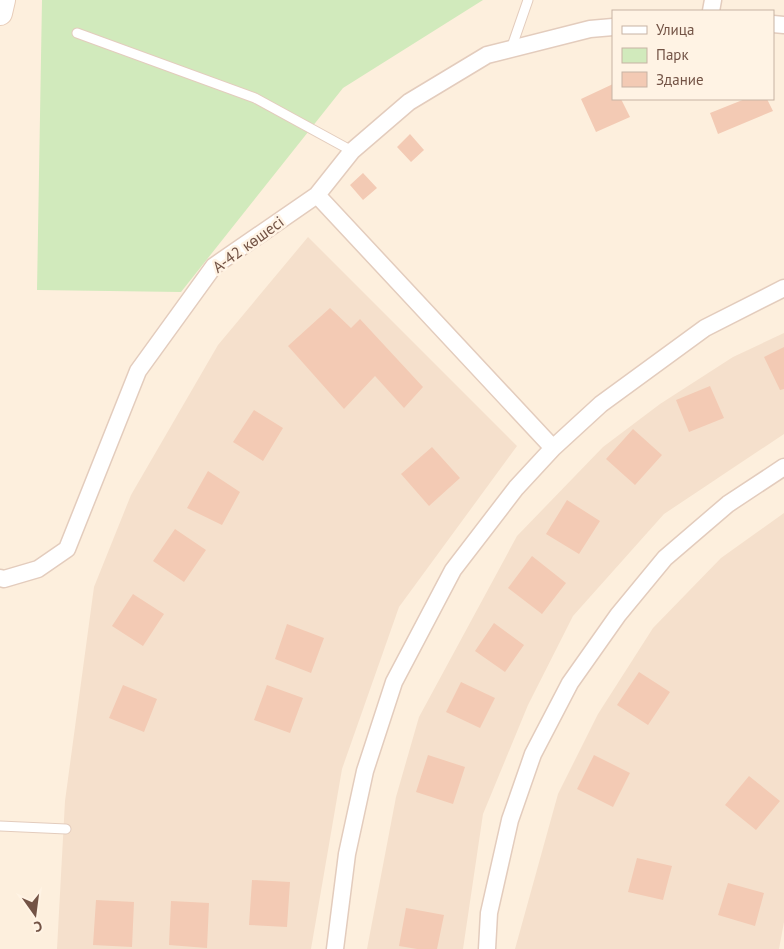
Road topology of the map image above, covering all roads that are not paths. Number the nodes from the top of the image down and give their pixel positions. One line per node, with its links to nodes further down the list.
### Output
1 (3, 0): 3 (street)
2 (528, 0): 6 (lane)
3 (0, 13)
4 (612, 27): 6 (street, А-42 көшесі)
5 (77, 33): 7 (lane)
6 (511, 49): 7 (street, А-42 көшесі)
7 (352, 151): 8 (street, А-42 көшесі)
8 (317, 196): 10 (street); 12 (street, А-42 көшесі)
9 (784, 288): 10 (street)
10 (553, 448): 15 (street)
11 (784, 468): 16 (street)
12 (0, 578)
13 (0, 826): 14 (lane)
14 (66, 829)
15 (335, 949)
16 (487, 949)

